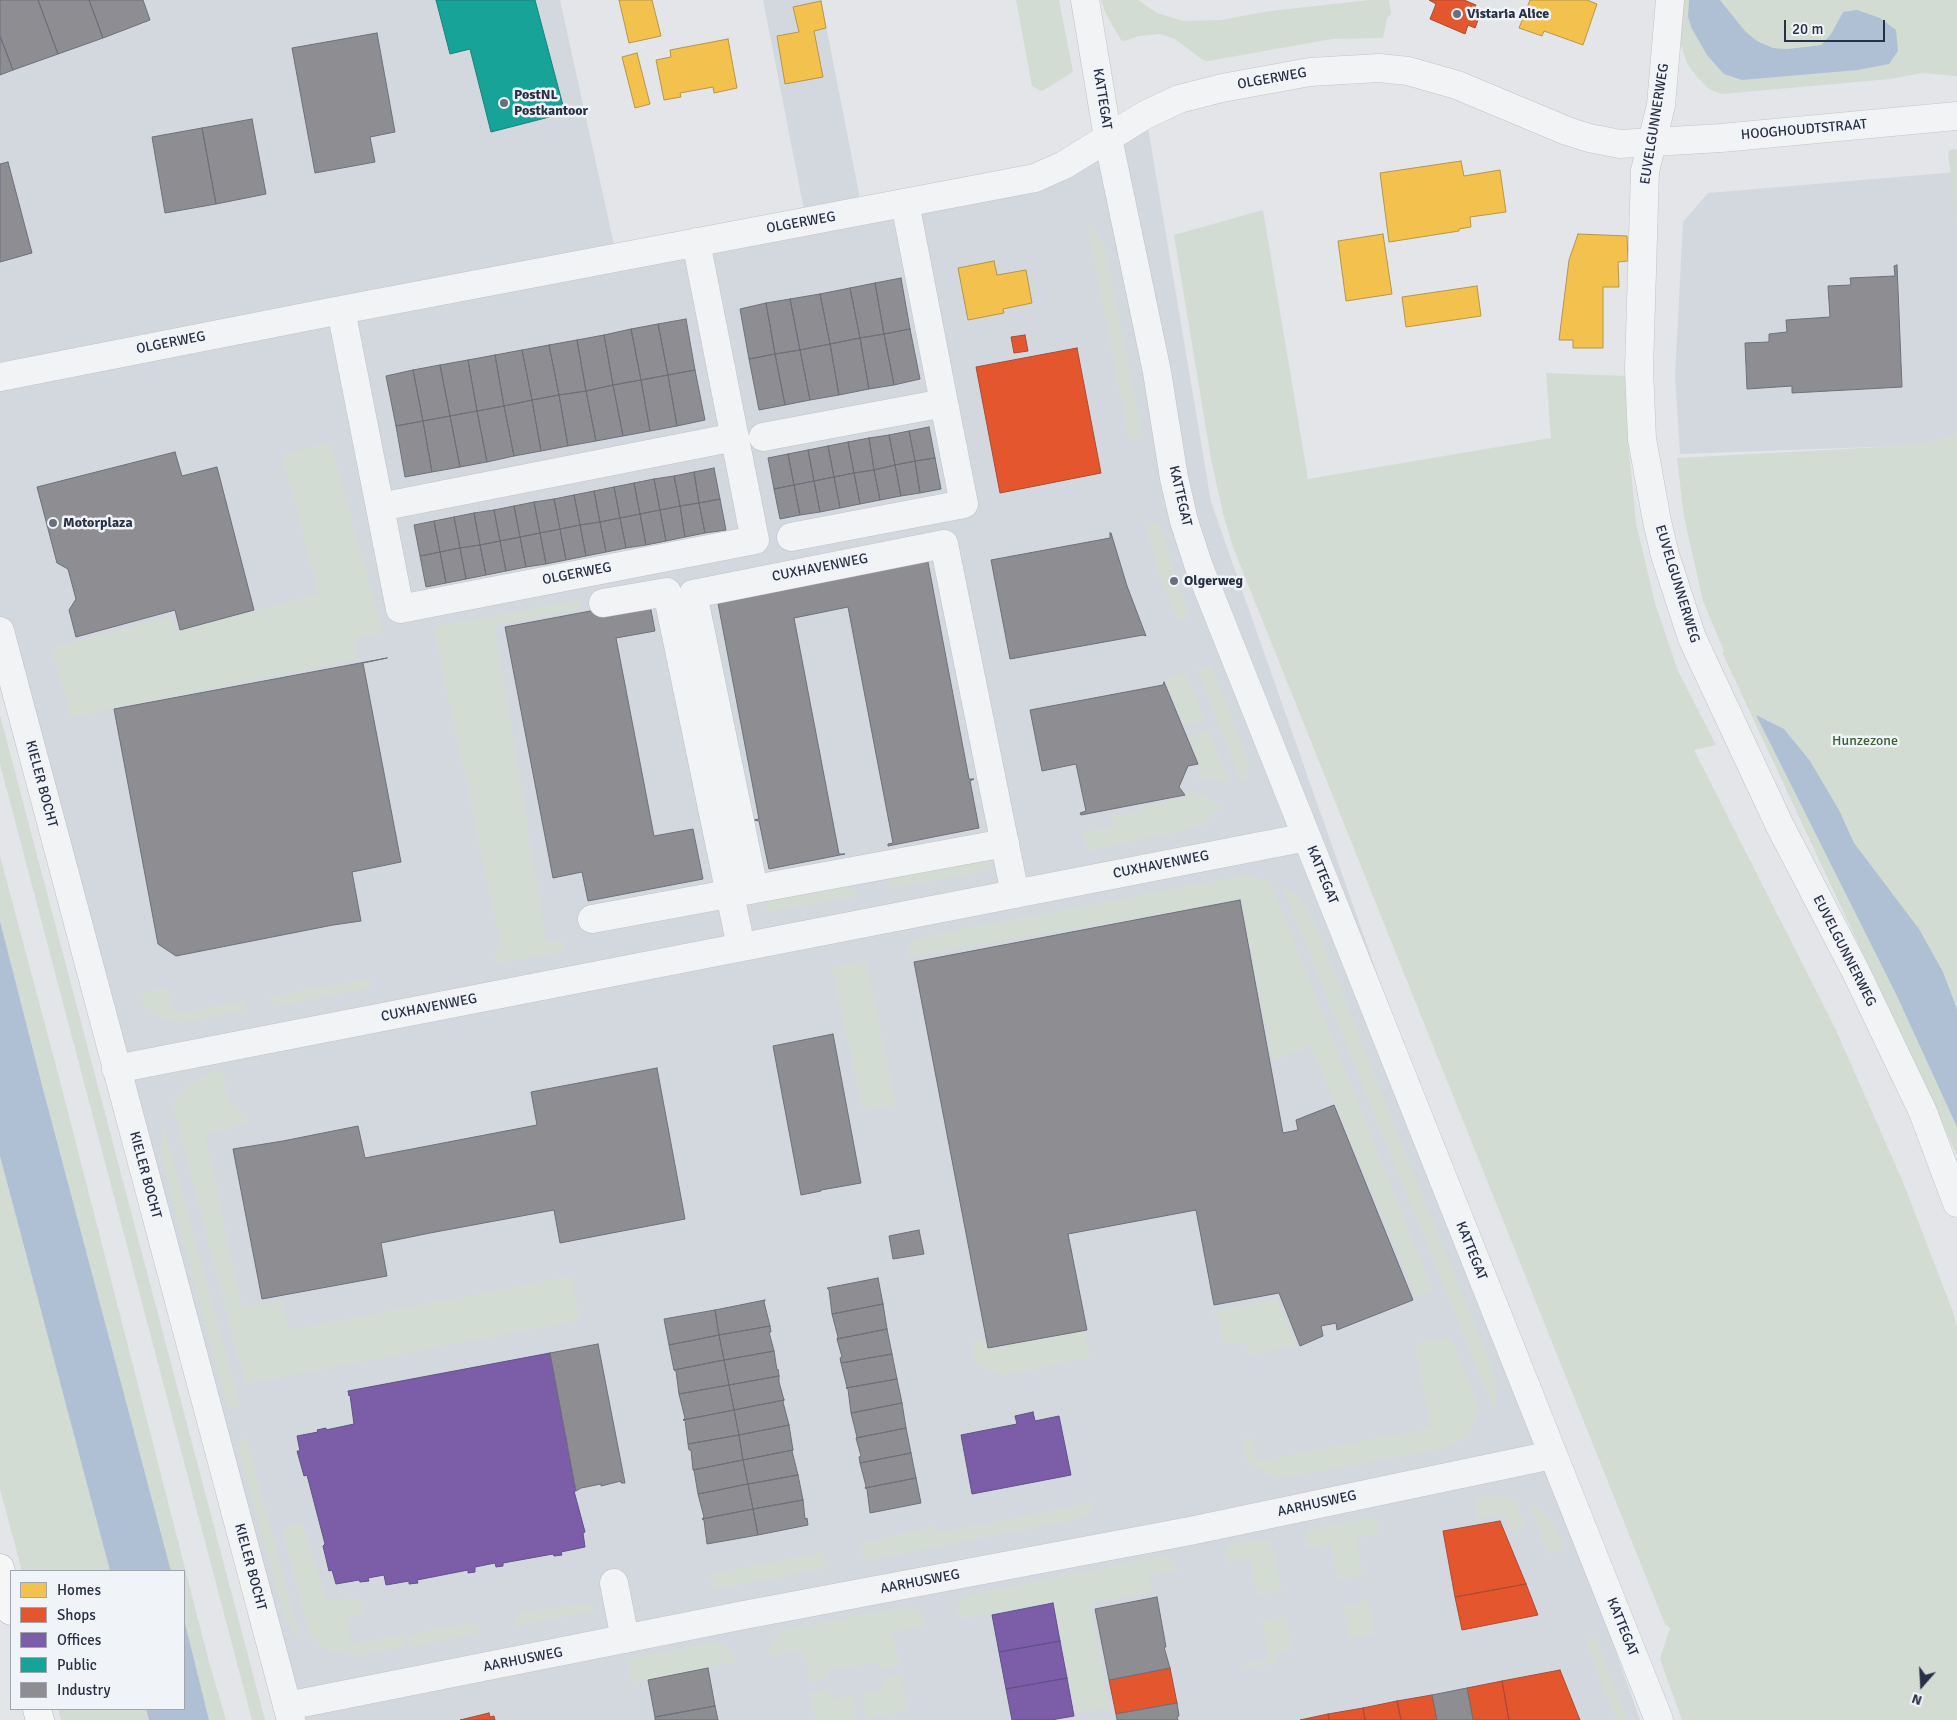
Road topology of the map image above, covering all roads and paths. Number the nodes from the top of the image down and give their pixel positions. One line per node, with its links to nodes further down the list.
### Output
1 (1085, 0): 4 (street, KATTEGAT)
2 (1670, 0): 5 (street, EUVELGUNNERWEG)
3 (1957, 116): 5 (street, HOOGHOUDTSTRAAT)
4 (1108, 138): 5 (street, OLGERWEG); 6 (street, OLGERWEG); 17 (street, KATTEGAT)
5 (1651, 143): 24 (street, EUVELGUNNERWEG)
6 (905, 203): 7 (street, OLGERWEG); 10 (street)
7 (696, 242): 8 (street, OLGERWEG); 12 (street, OLGERWEG)
8 (341, 310): 9 (street, OLGERWEG); 13 (street, OLGERWEG)
9 (0, 377)
10 (944, 402): 11 (street); 14 (street)
11 (763, 437)
12 (734, 438): 13 (street); 13 (street, OLGERWEG)
13 (380, 507)
14 (791, 537)
15 (603, 603): 19 (street, CUXHAVENWEG)
16 (0, 631): 23 (street, KIELER BOCHT)
17 (1307, 837): 20 (street, CUXHAVENWEG); 25 (street, KATTEGAT)
18 (1005, 843): 19 (street); 19 (street, CUXHAVENWEG); 20 (street, CUXHAVENWEG)
19 (742, 891): 21 (street); 22 (street, CUXHAVENWEG)
20 (1015, 894): 22 (street, CUXHAVENWEG)
21 (592, 918)
22 (741, 947): 23 (street, CUXHAVENWEG)
23 (116, 1069): 30 (street, KIELER BOCHT)
24 (1957, 1202)
25 (1552, 1455): 29 (street, AARHUSWEG); 31 (street, KATTEGAT)
26 (0, 1568): 28 (highway)
27 (614, 1583): 29 (street)
28 (10, 1607)
29 (625, 1639): 30 (street, AARHUSWEG)
30 (289, 1713)
31 (1659, 1720)

